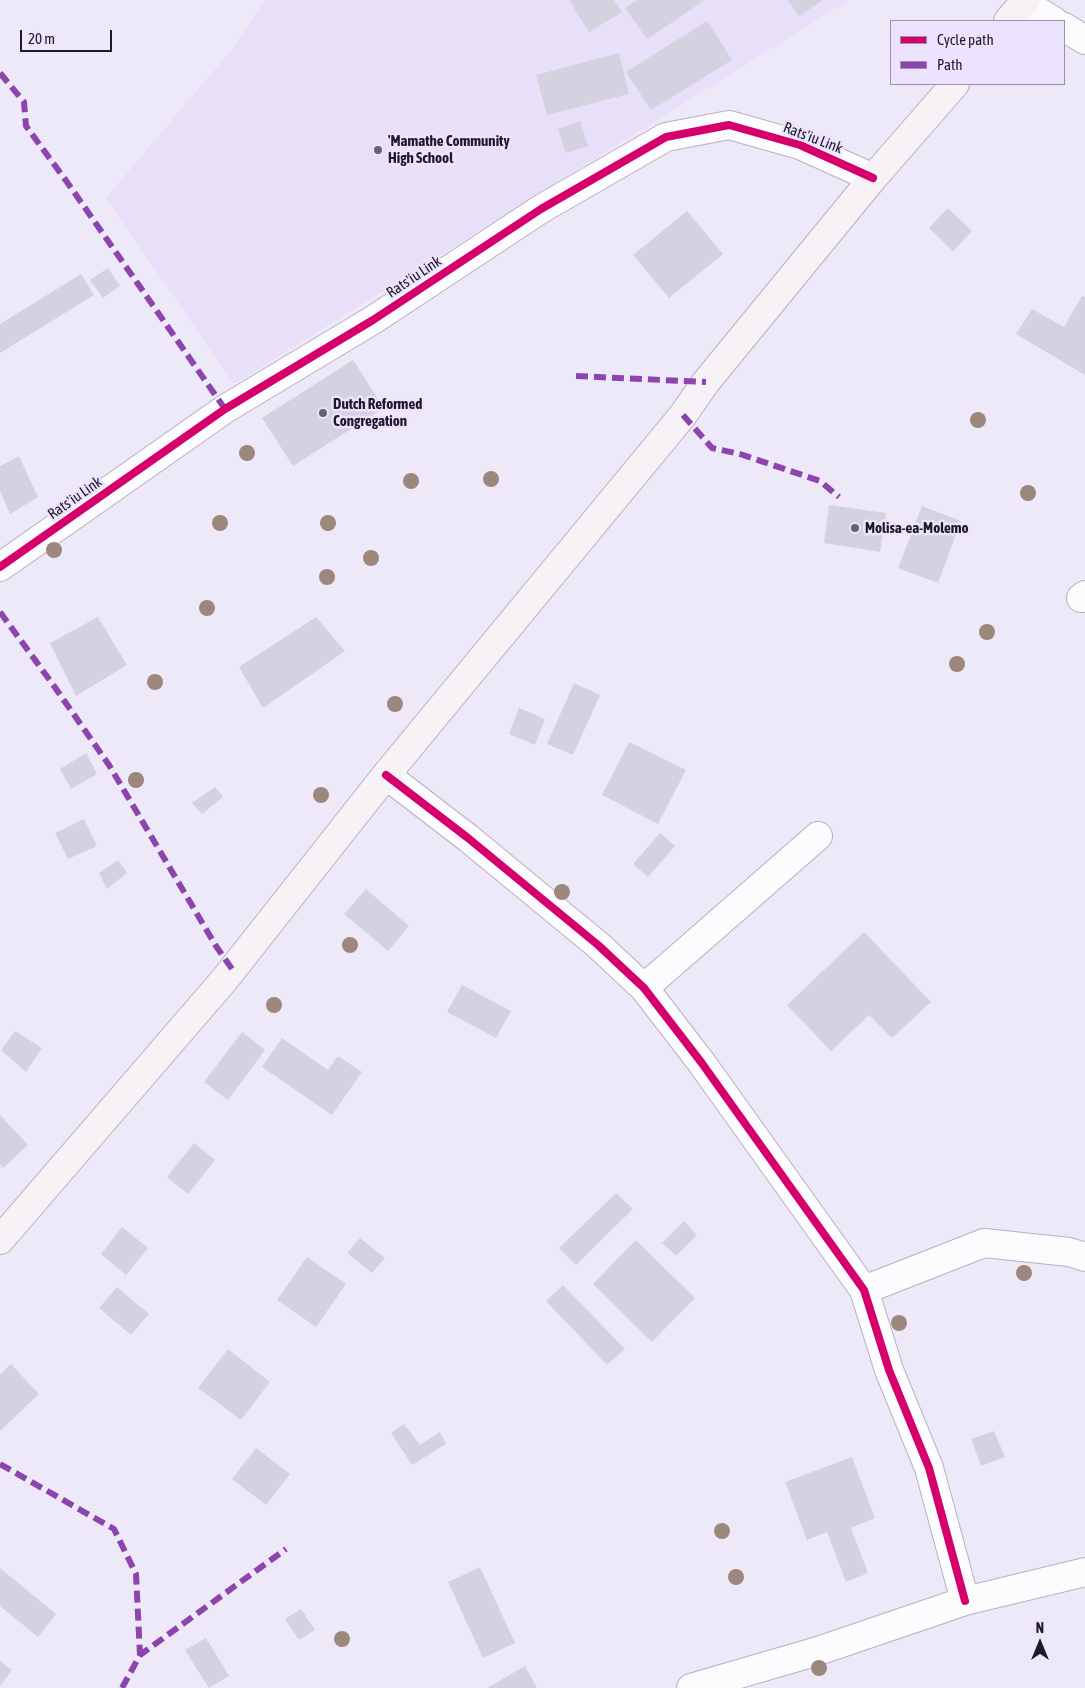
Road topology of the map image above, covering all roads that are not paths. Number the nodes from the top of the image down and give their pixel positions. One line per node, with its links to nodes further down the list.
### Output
1 (1019, 8): 2 (street)
2 (1051, 20)
3 (1065, 28): 4 (street)
4 (1085, 40)
5 (953, 85): 6 (main road)
6 (874, 178): 7 (street, Rats'iu Link); 8 (main road)
7 (0, 567)
8 (386, 776): 10 (street); 11 (main road)
9 (818, 836): 10 (street)
10 (644, 988): 13 (street)
11 (0, 1240)
12 (1085, 1257): 13 (street)
13 (864, 1290): 15 (street)
14 (1085, 1572): 15 (street)
15 (965, 1601): 16 (street)
16 (691, 1688)

